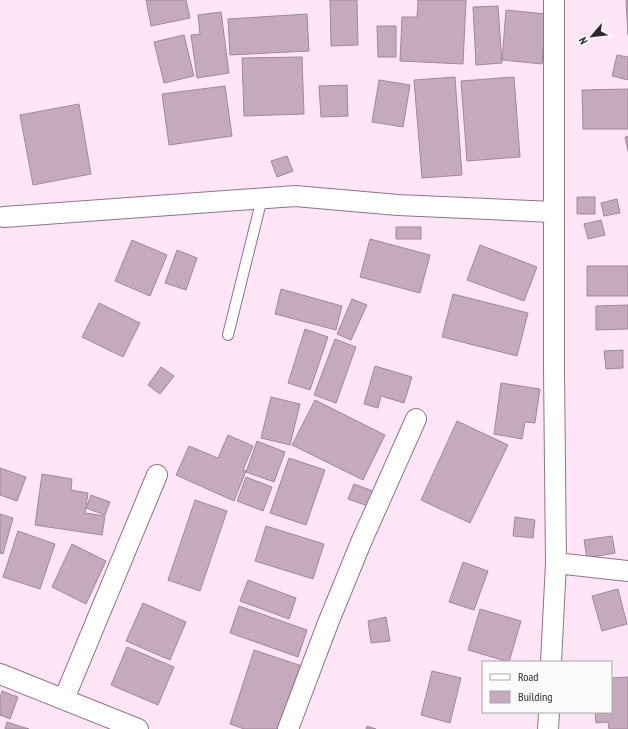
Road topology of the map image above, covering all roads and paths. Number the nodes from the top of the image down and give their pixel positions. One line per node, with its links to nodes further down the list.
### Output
1 (554, 0): 3 (street)
2 (262, 198): 3 (street); 4 (street); 5 (lane)
3 (554, 212): 8 (street)
4 (4, 217)
5 (228, 335)
6 (416, 419): 15 (street)
7 (157, 475): 12 (street)
8 (556, 563): 9 (street); 10 (street)
9 (628, 571)
10 (551, 661)
11 (0, 674): 12 (street)
12 (64, 699): 14 (street)
13 (549, 713): 16 (street)
14 (138, 729)
15 (288, 729)
16 (548, 729)

